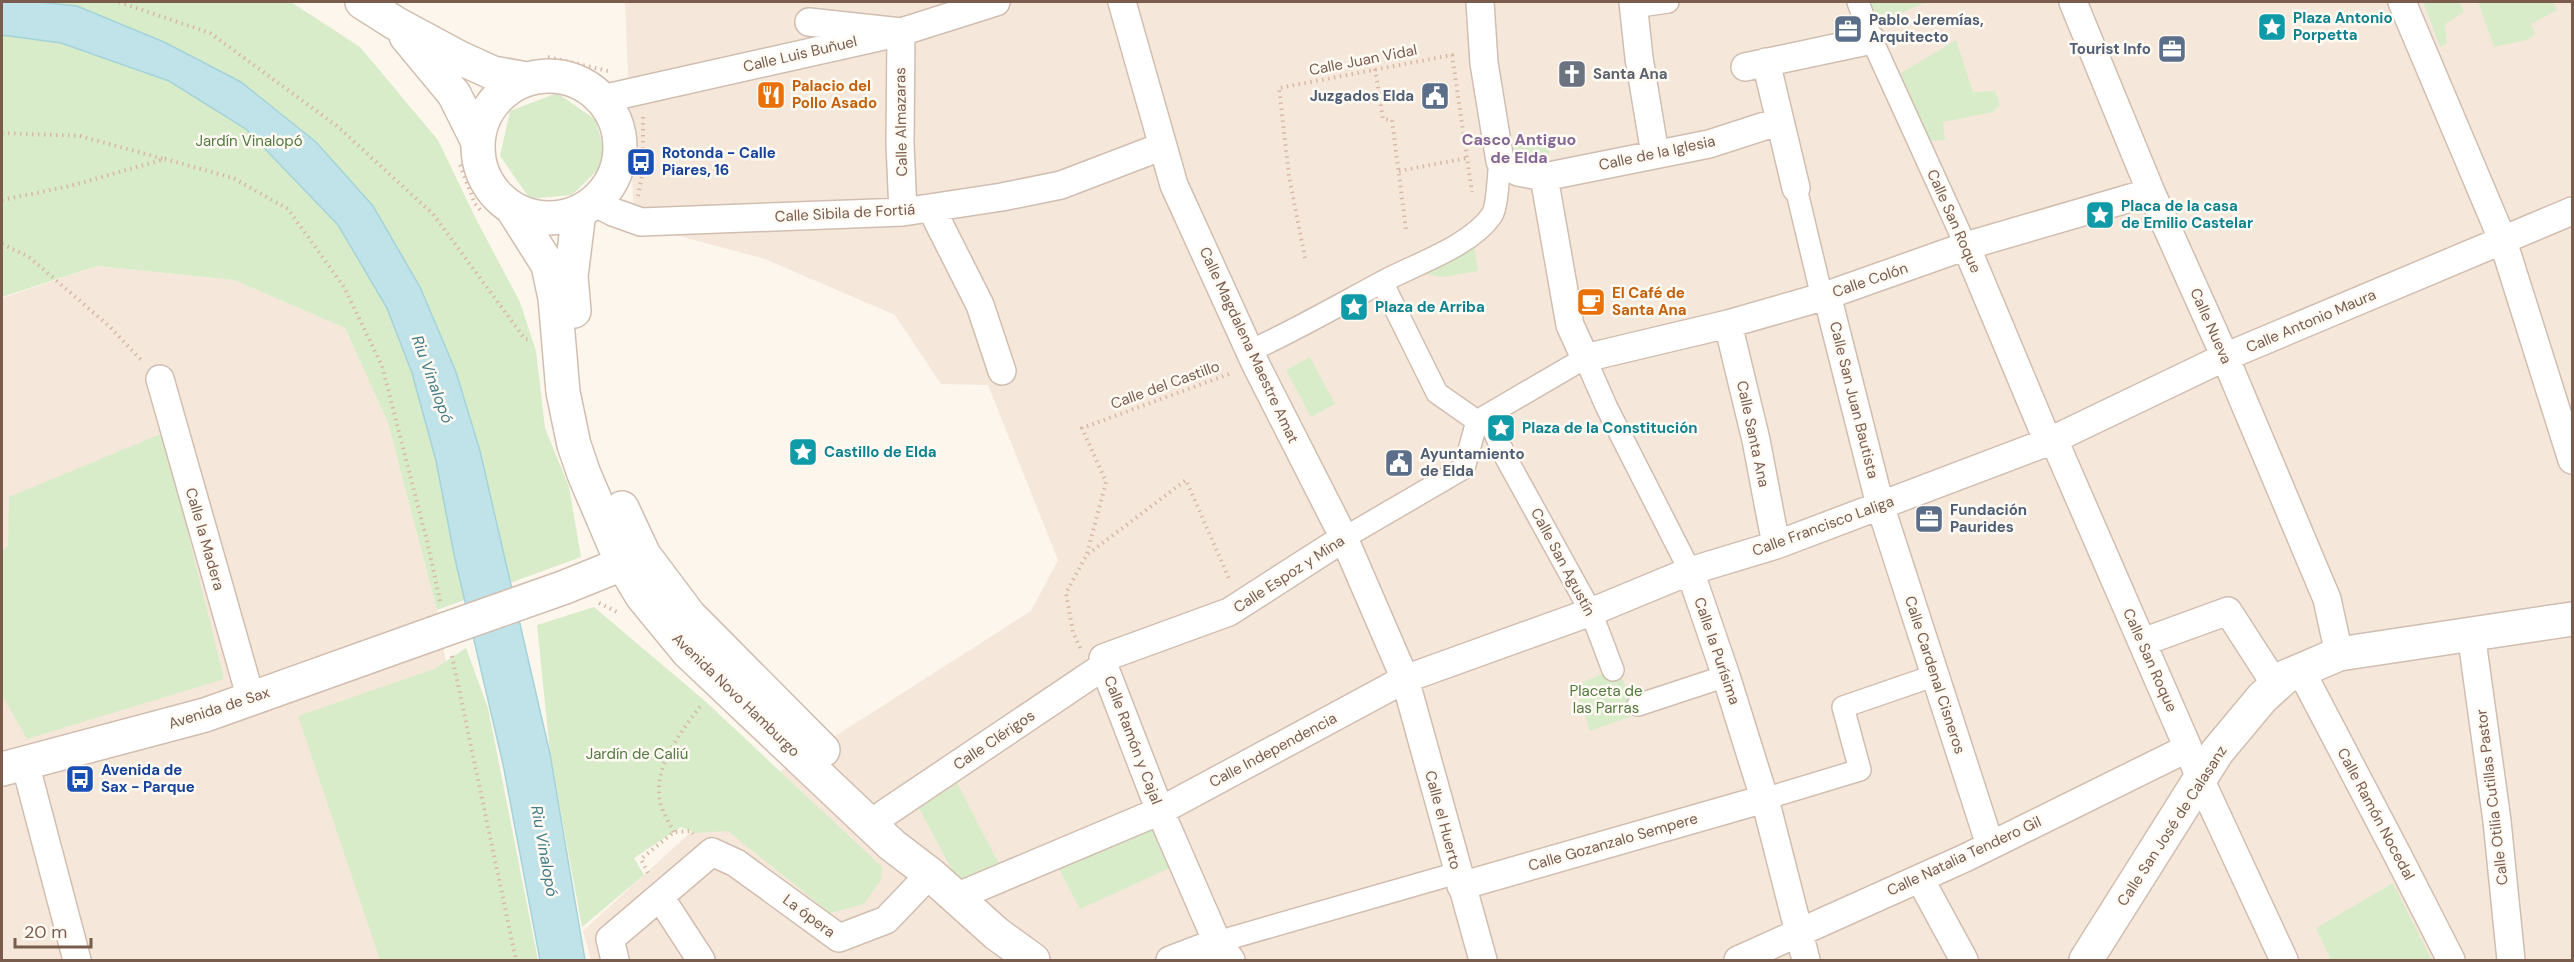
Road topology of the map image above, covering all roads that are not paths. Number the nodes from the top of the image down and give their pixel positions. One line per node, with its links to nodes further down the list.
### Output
1 (362, 2): 11 (street)
2 (993, 2): 12 (street, Calle Luis Buñuel)
3 (1122, 2): 18 (street, Calle Magdalena Maestre Amat)
4 (1480, 2): 20 (street)
5 (1668, 2): 9 (street)
6 (1858, 2): 13 (street, Calle San Roque)
7 (2073, 2): 23 (street, Calle Nueva)
8 (2402, 2): 29 (street)
9 (1634, 4): 19 (street)
10 (810, 22): 12 (street)
11 (395, 23): 14 (street); 17 (street)
12 (901, 32): 15 (street, Calle Luis Buñuel); 28 (street, Calle Almazaras)
13 (1872, 40): 16 (street); 30 (street, Calle San Roque)
14 (527, 79): 15 (street); 17 (street)
15 (602, 99): 24 (street)
16 (1780, 121): 19 (street, Calle de la Iglesia); 22 (street)
17 (478, 142): 25 (street)
18 (1163, 146): 26 (street, Calle Sibila de Fortiá); 35 (street, Calle Magdalena Maestre Amat)
19 (1655, 154): 21 (street, Calle de la Iglesia)
20 (1500, 161): 21 (street, Calle de la Iglesia); 31 (street)
21 (1544, 177): 36 (street)
22 (1796, 188): 32 (street)
23 (2151, 192): 30 (street, Calle Colón); 34 (street, Calle Nueva)
24 (586, 207): 25 (street); 28 (street, Calle Sibila de Fortiá); 45 (street, Avenida Novo Hamburgo)
25 (512, 208): 45 (street, Avenida Novo Hamburgo)
26 (931, 208): 28 (street, Calle Sibila de Fortiá); 37 (street)
27 (2572, 211): 29 (street, Calle Antonio Maura)
28 (903, 212)
29 (2503, 241): 34 (street, Calle Antonio Maura); 41 (street)
30 (1966, 246): 32 (street, Calle Colón); 40 (street, Calle San Roque)
31 (1383, 282): 35 (street); 39 (street)
32 (1825, 296): 33 (street, Calle Colón); 42 (street, Calle San Juan Bautista)
33 (1728, 324): 36 (street, Calle Colón); 44 (street, Calle Santa Ana)
34 (2225, 357): 40 (street, Calle Antonio Maura); 51 (street, Calle Nueva)
35 (1253, 358): 43 (street, Calle Magdalena Maestre Amat)
36 (1585, 358): 39 (street); 46 (street, Calle la Purísima)
37 (1002, 371)
38 (160, 379): 58 (street, Calle la Madera)
39 (1482, 418): 43 (street, Calle Espoz y Mina); 47 (street, Calle San Agustín)
40 (2051, 441): 42 (street, Calle Francisco Laliga); 50 (street, Calle San Roque)
41 (2572, 460)
42 (1880, 505): 44 (street, Calle Francisco Laliga); 54 (street, Calle Cardenal Cisneros)
43 (1344, 538): 52 (street, Calle Espoz y Mina); 57 (street, Calle Magdalena Maestre Amat)
44 (1776, 545): 46 (street, Calle Francisco Laliga)
45 (633, 559): 58 (street, Avenida de Sax, bridge); 65 (street, Avenida Novo Hamburgo); 67 (street, Avenida Novo Hamburgo)
46 (1690, 571): 47 (street, Calle Francisco Laliga); 55 (street, Calle la Purísima)
47 (1592, 612): 53 (street, Calle San Agustín); 57 (street, Calle Independencia)
48 (2572, 623): 49 (street, Calle San José de Calasanz)
49 (2471, 633): 51 (street, Calle San José de Calasanz); 86 (street, Calle Otilia Cutillas Pastor)
50 (2143, 642): 56 (street, Calle Ramón Nocedal); 60 (street, Calle San Roque)
51 (2339, 654): 56 (street, Calle San José de Calasanz)
52 (1104, 662): 64 (street, Calle Ramón y Cajal); 65 (street, Calle Clérigos)
53 (1613, 670)
54 (1936, 675): 63 (street); 66 (street, Calle Cardenal Cisneros)
55 (1726, 676): 59 (street); 63 (street, Calle la Purísima)
56 (2287, 677): 62 (street, Calle San José de Calasanz); 85 (street, Calle Ramón Nocedal)
57 (1405, 679): 64 (street, Calle Independencia); 68 (street, Calle el Huerto)
58 (250, 699): 61 (street, Avenida de Sax)
59 (1638, 705)
60 (2188, 748): 62 (street, Calle San Roque); 66 (street, Calle Natalia Tendero Gil)
61 (13, 766): 74 (street)
62 (2200, 779): 83 (street, Calle San José de Calasanz); 84 (street)
63 (1764, 799): 68 (street, Calle Gozanzalo Sempere); 72 (street, Calle la Purísima)
64 (1160, 811): 71 (street, Calle Independencia); 73 (street, Calle Ramón y Cajal)
65 (884, 814): 67 (street, Avenida Novo Hamburgo)
66 (1990, 845): 69 (street, Calle Natalia Tendero Gil)
67 (930, 874): 70 (street, La ópera); 71 (street, Avenida Novo Hamburgo)
68 (1459, 879): 73 (street); 79 (street, Calle el Huerto)
69 (1920, 879): 72 (street, Calle Natalia Tendero Gil); 82 (street)
70 (660, 897): 75 (street); 76 (street)
71 (957, 897): 77 (street, Avenida Novo Hamburgo)
72 (1798, 932): 80 (street, Calle Natalia Tendero Gil); 81 (street, Calle la Purísima)
73 (1224, 951): 78 (street)
74 (77, 960)
75 (615, 960)
76 (701, 960)
77 (1033, 960)
78 (1170, 960)
79 (1484, 960)
80 (1738, 960)
81 (1806, 960)
82 (1964, 960)
83 (2086, 960)
84 (2284, 960)
85 (2451, 960)
86 (2511, 960)

